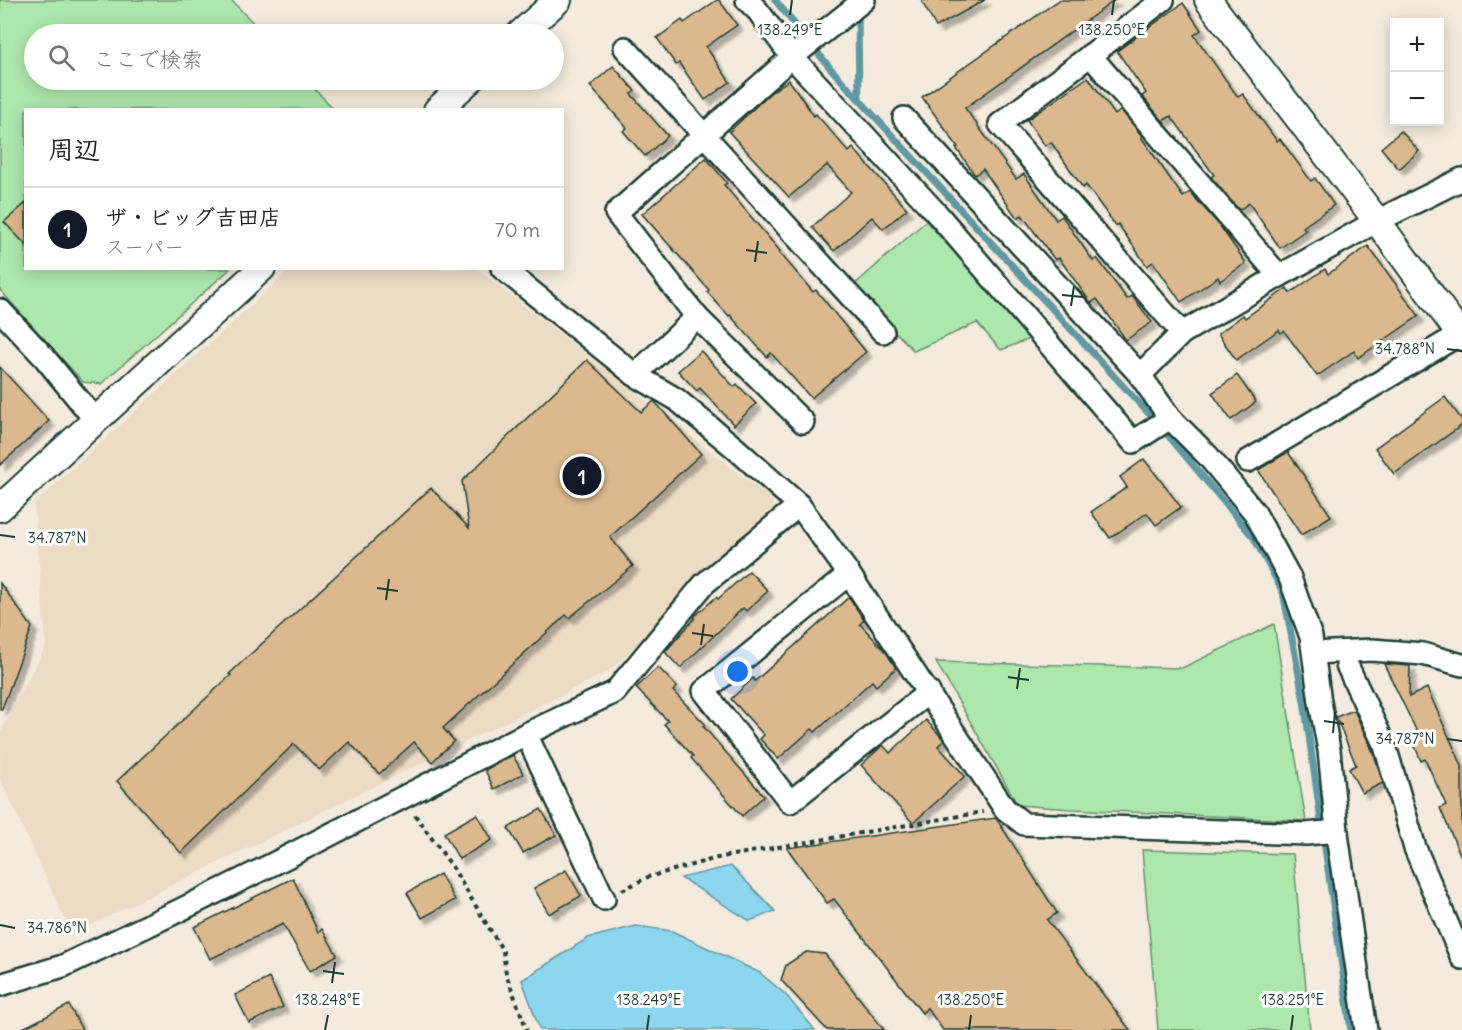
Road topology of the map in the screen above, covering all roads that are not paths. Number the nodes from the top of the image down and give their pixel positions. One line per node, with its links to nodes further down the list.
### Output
1 (558, 0): 6 (street)
2 (747, 0): 8 (street)
3 (1163, 0): 9 (street)
4 (1208, 0): 15 (street)
5 (858, 5): 8 (street)
6 (530, 24)
7 (625, 48): 13 (street)
8 (795, 55): 13 (street); 26 (street)
9 (1090, 55): 18 (street); 22 (street)
10 (459, 90): 11 (street)
11 (438, 108)
12 (904, 118): 25 (street)
13 (704, 135): 20 (street); 21 (street)
14 (1462, 179): 15 (street)
15 (1377, 221): 18 (street); 23 (street)
16 (260, 270): 27 (street)
17 (504, 270): 24 (street)
18 (1279, 276): 22 (street)
19 (0, 310): 27 (street)
20 (698, 317): 24 (street); 28 (street)
21 (883, 332)
22 (1182, 333): 25 (street)
23 (1461, 335): 29 (street)
24 (635, 375): 30 (street)
25 (1140, 375): 26 (street)
26 (1169, 418): 33 (street)
27 (96, 420): 31 (street)
28 (802, 422)
29 (1248, 461)
30 (799, 505): 32 (street); 37 (street)
31 (0, 508)
32 (849, 574): 36 (street); 36 (street)
33 (1314, 653): 35 (street); 38 (street)
34 (1347, 665): 40 (street)
35 (1462, 665)
36 (929, 692): 38 (street)
37 (526, 734): 39 (street); 41 (street)
38 (1334, 831): 42 (street)
39 (604, 899)
40 (1462, 958)
41 (0, 985)
42 (1366, 1030)

